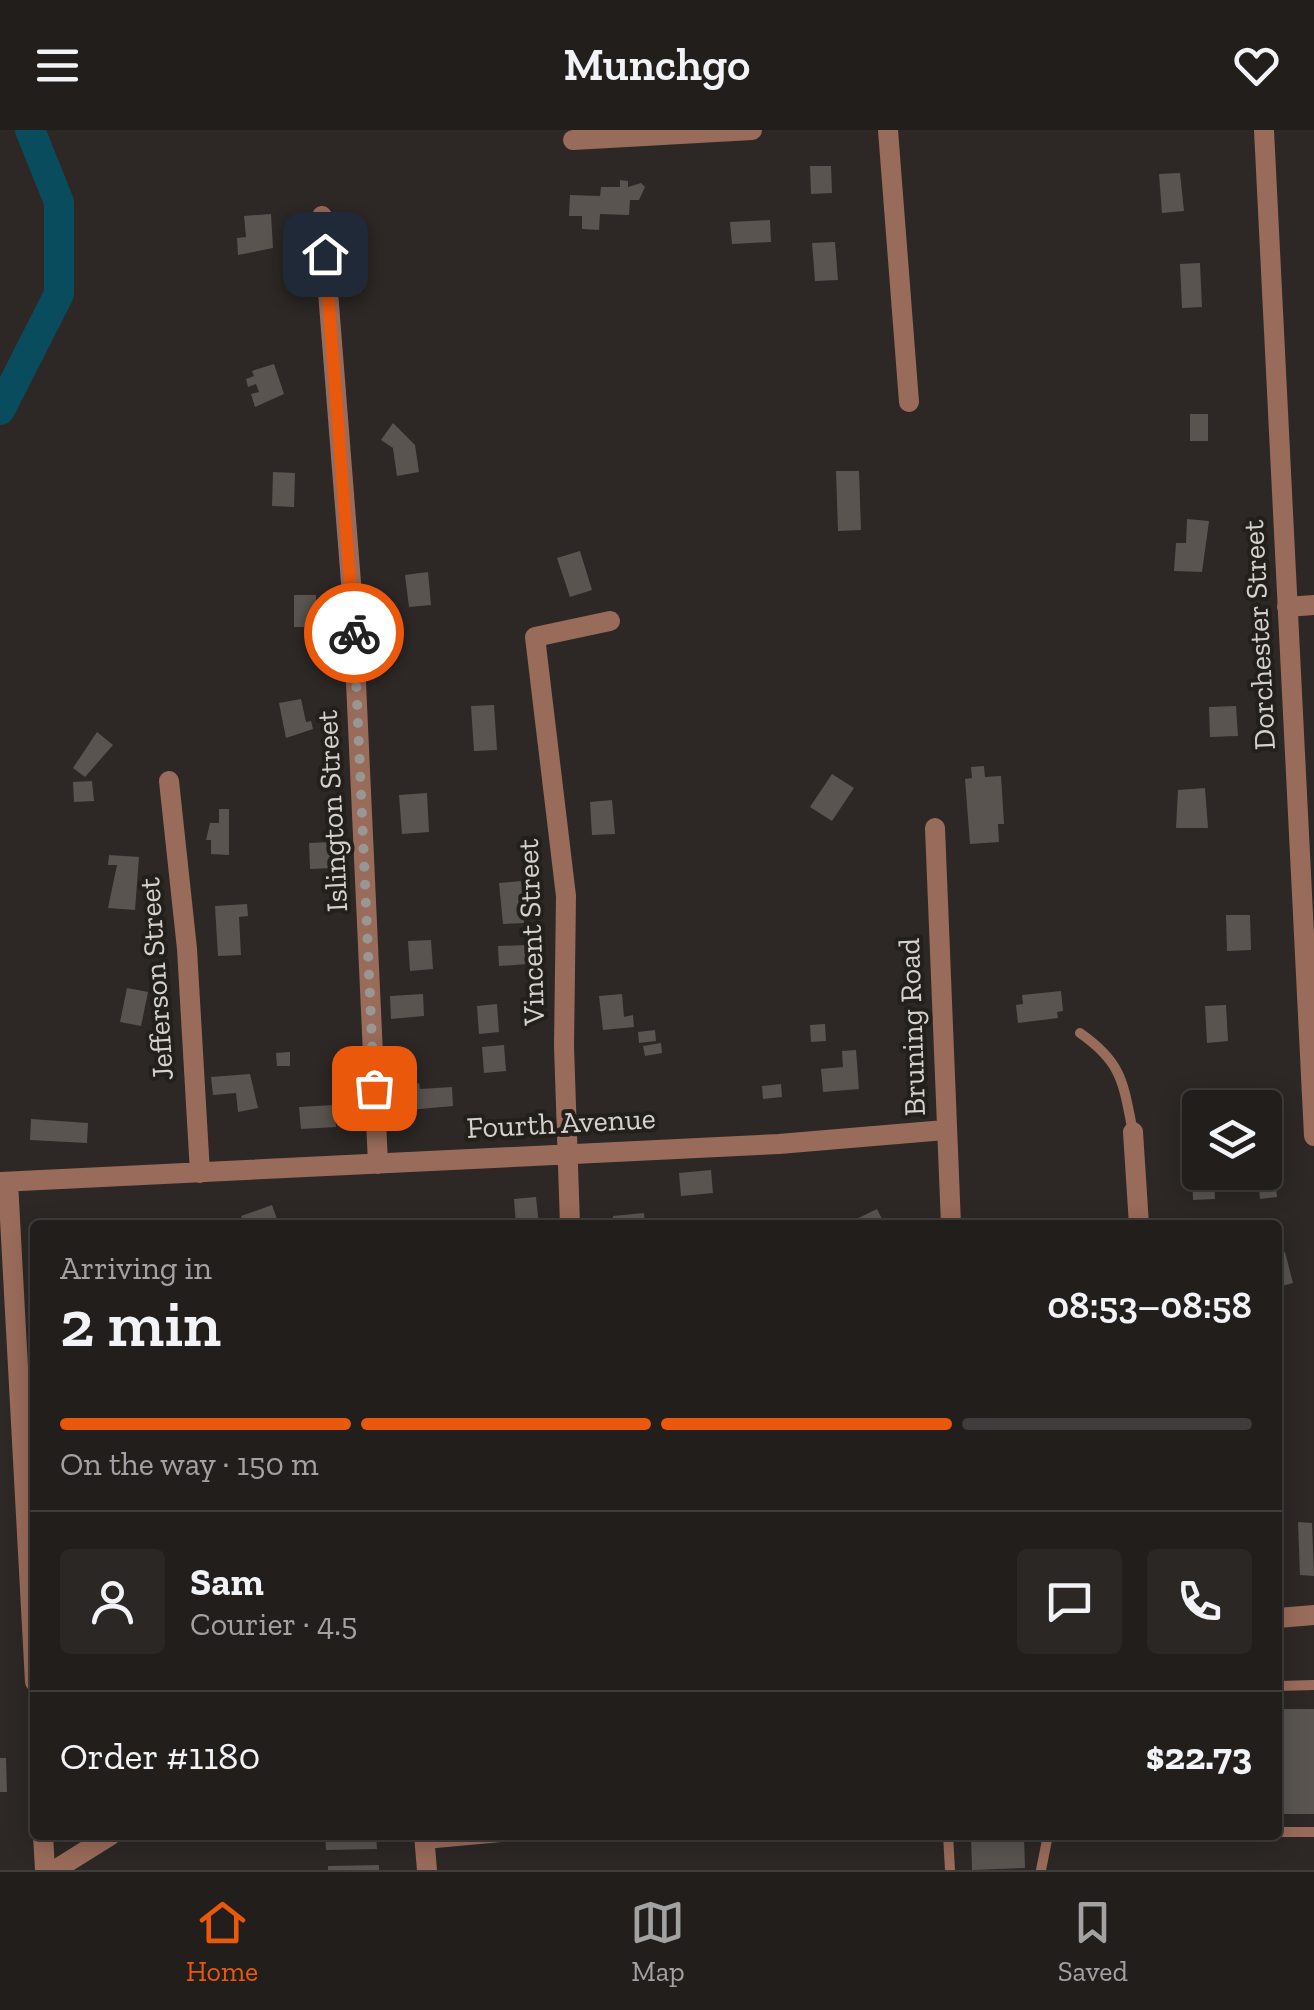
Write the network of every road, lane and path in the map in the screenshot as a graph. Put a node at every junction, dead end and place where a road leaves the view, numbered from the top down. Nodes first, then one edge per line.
1 (752, 130) edge
2 (888, 130) edge
3 (1264, 130) edge
4 (573, 140) dead end
5 (322, 216) dead end
6 (909, 402) dead end
7 (1314, 606) edge
8 (1287, 607) junction
9 (610, 622) dead end
10 (169, 781) dead end
11 (935, 828) dead end
12 (1080, 1033) dead end
13 (1313, 1105) edge
14 (945, 1130) junction
15 (1133, 1132) joint
16 (1314, 1136) edge
17 (565, 1151) junction
18 (378, 1164) junction
19 (200, 1172) junction
20 (4, 1182) edge
21 (570, 1220) edge
22 (951, 1220) edge
23 (1139, 1220) edge
24 (30, 1601) edge
25 (1314, 1616) edge
26 (1282, 1618) edge
27 (1314, 1685) edge
28 (1282, 1686) edge
29 (1282, 1832) edge
30 (1314, 1832) edge
31 (43, 1840) edge
32 (104, 1840) edge
33 (424, 1840) edge
34 (948, 1840) edge
35 (1047, 1840) edge
36 (45, 1870) edge
37 (55, 1870) edge
38 (427, 1870) edge
39 (950, 1870) edge
40 (1040, 1870) edge

1 - 4 street
2 - 6 street
3 - 8 street, Dorchester Street
5 - 18 street, Islington Street
7 - 8 street
8 - 13 street, Dorchester Street
9 - 17 street, Vincent Street
10 - 19 street, Jefferson Street
11 - 14 street, Bruning Road
12 - 15 lane
13 - 16 street, Dorchester Street
14 - 17 street, Fourth Avenue
14 - 22 street, Bruning Road
15 - 23 street
17 - 18 street, Fourth Avenue
17 - 21 street, Vincent Street
18 - 19 street, Fourth Avenue
19 - 20 street, Fourth Avenue
20 - 24 street
25 - 26 street
27 - 28 lane
29 - 30 lane
31 - 36 street
32 - 37 street
33 - 38 street
34 - 39 lane
35 - 40 lane

